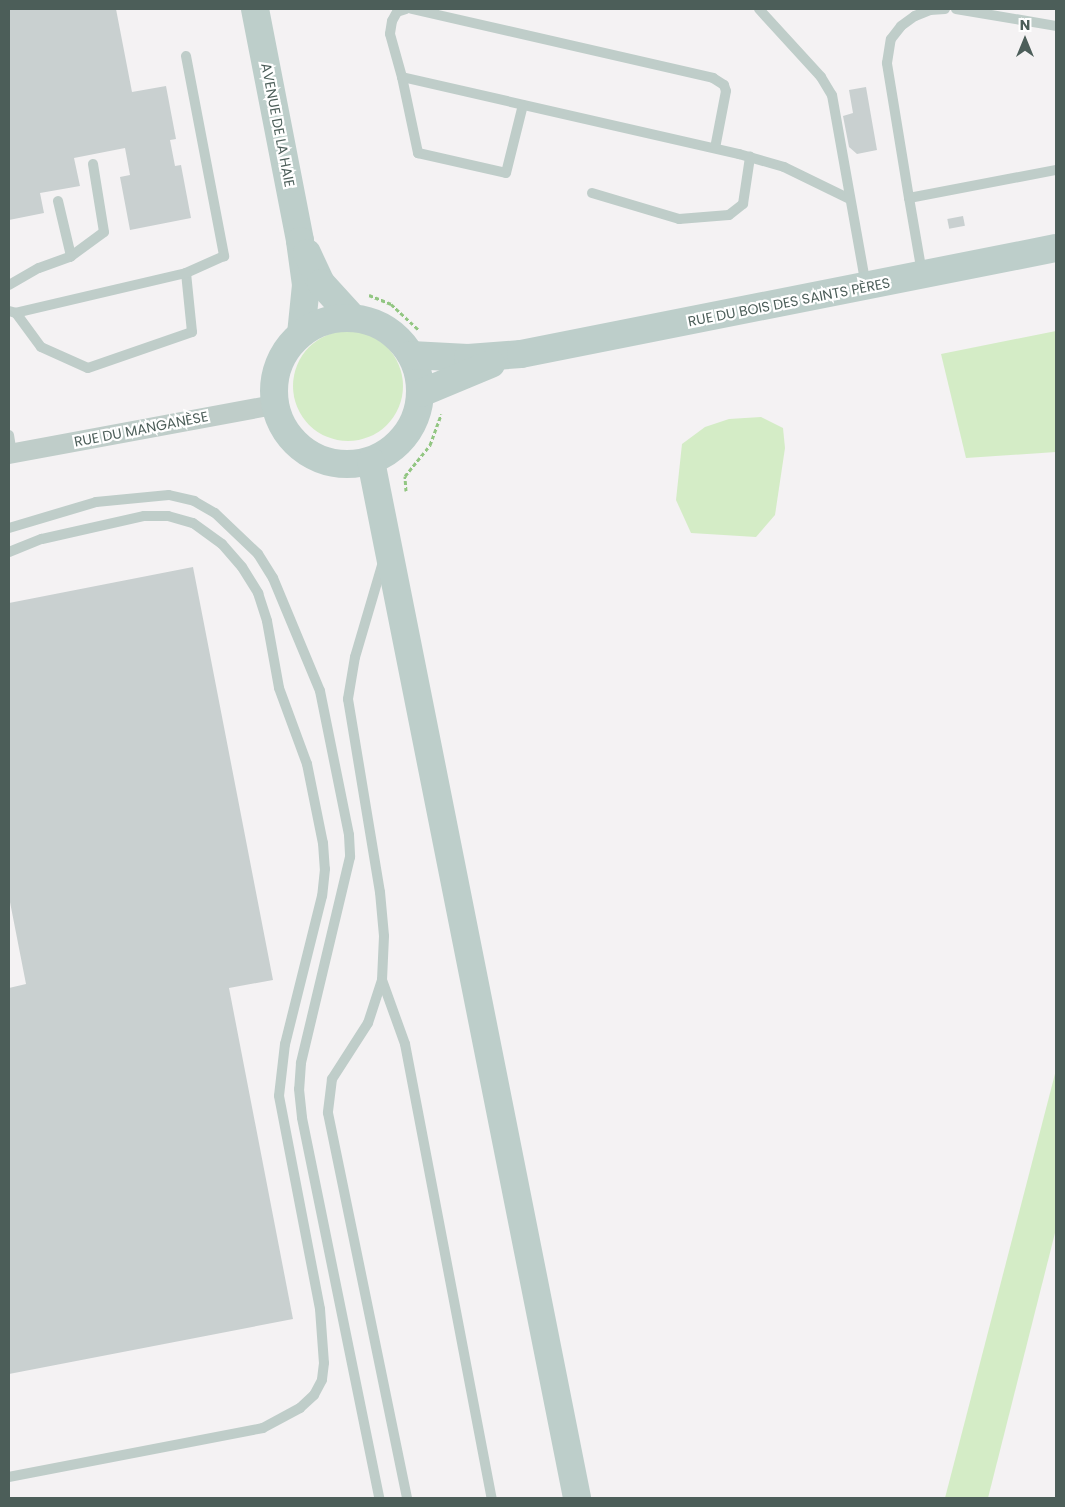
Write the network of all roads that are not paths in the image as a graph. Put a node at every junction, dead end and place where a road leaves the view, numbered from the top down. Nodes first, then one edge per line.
1 (255, 9) edge
2 (406, 9) edge
3 (412, 9) edge
4 (759, 9) edge
5 (945, 9) edge
6 (956, 9) edge
7 (1056, 26) edge
8 (186, 56) dead end
9 (402, 77) junction
10 (523, 105) junction
11 (715, 148) junction
12 (750, 156) junction
13 (93, 164) dead end
14 (1056, 170) edge
15 (592, 193) dead end
16 (909, 198) junction
17 (850, 199) junction
18 (58, 200) dead end
19 (300, 241) junction
20 (1056, 248) edge
21 (71, 256) junction
22 (186, 272) junction
23 (923, 276) junction
24 (9, 285) edge
25 (866, 286) junction
26 (12, 312) edge
27 (353, 318) junction
28 (301, 334) junction
29 (520, 354) junction
30 (411, 355) junction
31 (421, 393) junction
32 (274, 405) junction
33 (10, 448) edge
34 (371, 461) junction
35 (9, 528) edge
36 (386, 531) junction
37 (9, 552) edge
38 (382, 980) junction
39 (9, 1477) edge
40 (379, 1498) edge
41 (407, 1498) edge
42 (492, 1498) edge
43 (576, 1498) edge

1 - 19 street, AVENUE DE LA HAIE
2 - 9 lane
3 - 11 lane
4 - 17 lane
5 - 16 lane
6 - 7 lane
8 - 22 lane
9 - 10 lane
9 - 10 lane
10 - 11 lane
11 - 12 lane
12 - 15 lane
12 - 17 lane
13 - 21 lane
14 - 16 lane
16 - 23 lane
17 - 25 lane
18 - 21 lane
19 - 27 street
19 - 28 street
20 - 23 street, RUE DU BOIS DES SAINTS PÈRES
21 - 24 lane
22 - 26 lane
22 - 26 lane
23 - 25 street, RUE DU BOIS DES SAINTS PÈRES
25 - 29 street, RUE DU BOIS DES SAINTS PÈRES
27 - 28 street
27 - 30 street
28 - 32 street
29 - 30 street, RUE DU BOIS DES SAINTS PÈRES
29 - 31 street, RUE DU BOIS DES SAINTS PÈRES
30 - 31 street
31 - 34 street
32 - 33 street, RUE DU MANGANÈSE
32 - 34 street
34 - 36 street
35 - 40 lane
36 - 38 lane
36 - 43 street
37 - 39 lane
38 - 41 lane
38 - 42 lane

